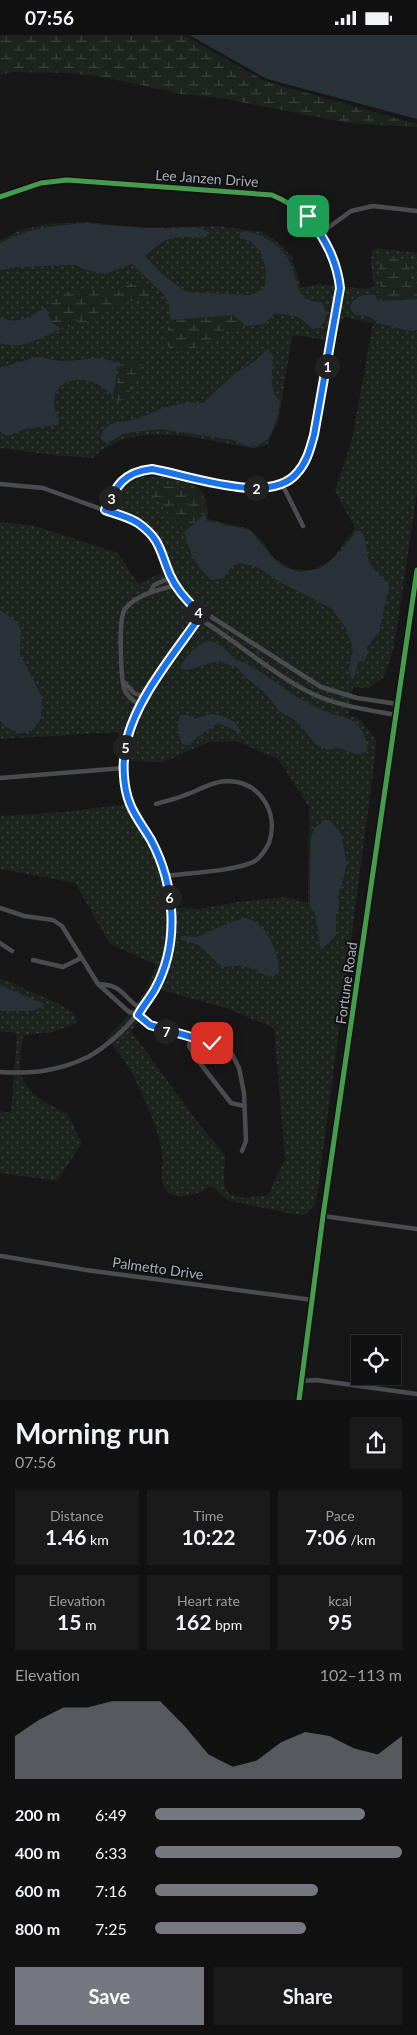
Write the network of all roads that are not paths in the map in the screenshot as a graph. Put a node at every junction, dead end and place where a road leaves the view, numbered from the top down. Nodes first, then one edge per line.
1 (0, 197) edge
2 (417, 211) edge
3 (321, 233) junction
4 (0, 484) edge
5 (282, 485) junction
6 (105, 510) junction
7 (303, 526) dead end
8 (417, 570) edge
9 (172, 577) junction
10 (176, 585) junction
11 (150, 592) junction
12 (203, 616) junction
13 (276, 659) junction
14 (271, 667) junction
15 (124, 681) junction
16 (144, 697) junction
17 (360, 699) junction
18 (398, 704) junction
19 (140, 705) junction
20 (358, 708) junction
21 (396, 715) junction
22 (124, 769) junction
23 (0, 778) edge
24 (156, 804) dead end
25 (166, 876) junction
26 (0, 908) edge
27 (0, 943) edge
28 (12, 951) dead end
29 (81, 958) junction
30 (33, 960) dead end
31 (98, 984) junction
32 (141, 1009) junction
33 (138, 1015) junction
34 (191, 1037) junction
35 (0, 1072) edge
36 (244, 1106) junction
37 (242, 1151) dead end
38 (323, 1216) junction
39 (417, 1229) edge
40 (1, 1256) edge
41 (313, 1300) junction
42 (302, 1381) junction
43 (417, 1394) edge
44 (299, 1400) edge

1 - 3 street, Lee Janzen Drive
2 - 3 street
3 - 5 street, Lee Janzen Drive
4 - 6 street
5 - 6 street
5 - 7 street
6 - 9 street
8 - 18 street, Fortune Road
9 - 10 street
9 - 11 street
10 - 11 street
10 - 12 street
11 - 15 street
12 - 13 street
12 - 14 street
12 - 16 street
13 - 14 street
13 - 17 street
14 - 20 street
15 - 16 street
15 - 19 street
16 - 19 street
17 - 18 street
17 - 20 street
18 - 21 street, Fortune Road
19 - 22 street
20 - 21 street
21 - 38 street, Fortune Road
22 - 23 street
22 - 25 street
24 - 25 street
25 - 32 street
26 - 29 street
27 - 28 street
29 - 30 street
29 - 31 street
31 - 32 street
31 - 33 street
32 - 33 street
33 - 34 street
33 - 35 street
34 - 36 street
34 - 36 street
36 - 37 street
38 - 39 street
38 - 41 street, Fortune Road
40 - 41 street, Palmetto Drive
41 - 42 street, Fortune Road
42 - 43 street
42 - 44 street, Fortune Road

